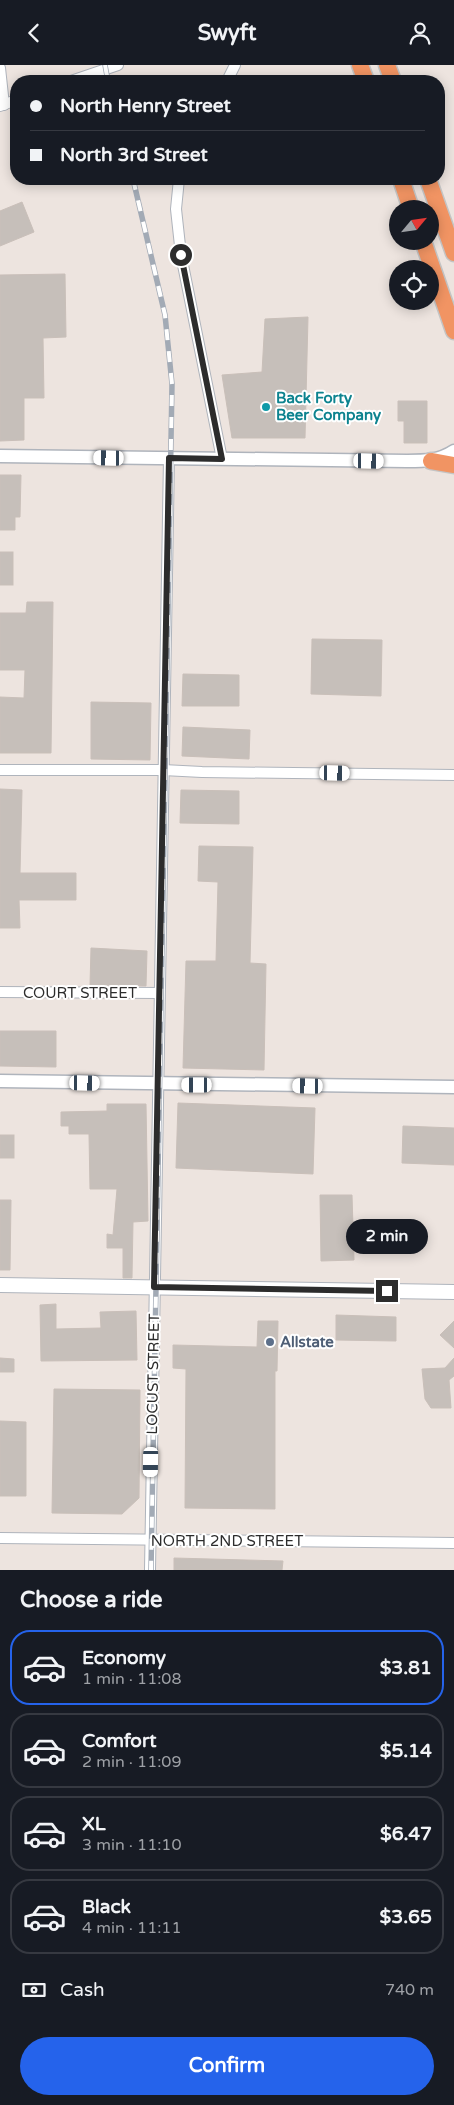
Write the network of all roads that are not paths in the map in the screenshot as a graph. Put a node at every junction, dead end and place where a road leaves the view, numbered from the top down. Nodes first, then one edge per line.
1 (118, 65) edge
2 (0, 68) edge
3 (89, 75) edge
4 (2, 105) edge
5 (178, 185) edge
6 (402, 185) edge
7 (430, 185) edge
8 (408, 200) edge
9 (426, 250) edge
10 (454, 253) edge
11 (454, 331) edge
12 (454, 451) edge
13 (0, 456) edge
14 (169, 458) junction
15 (222, 459) junction
16 (431, 461) junction
17 (454, 465) edge
18 (0, 770) edge
19 (162, 770) junction
20 (454, 775) edge
21 (0, 993) edge
22 (159, 993) junction
23 (0, 1081) edge
24 (158, 1085) junction
25 (454, 1087) edge
26 (0, 1285) edge
27 (154, 1287) junction
28 (454, 1292) edge
29 (0, 1538) edge
30 (150, 1541) junction
31 (454, 1543) edge
32 (150, 1570) edge

1 - 3 street
2 - 4 street
5 - 15 street
6 - 8 highway
7 - 10 highway
9 - 11 highway
12 - 16 street
13 - 14 street
14 - 15 street
14 - 19 street, LOCUST STREET
15 - 16 street
16 - 17 highway
18 - 19 street
19 - 20 street
19 - 22 street, LOCUST STREET
21 - 22 street, COURT STREET
22 - 24 street, LOCUST STREET
23 - 24 street
24 - 25 street
24 - 27 street, LOCUST STREET
26 - 27 main road
27 - 28 main road
27 - 30 street, LOCUST STREET
29 - 30 street, NORTH 2ND STREET
30 - 31 street, NORTH 2ND STREET
30 - 32 street, LOCUST STREET

